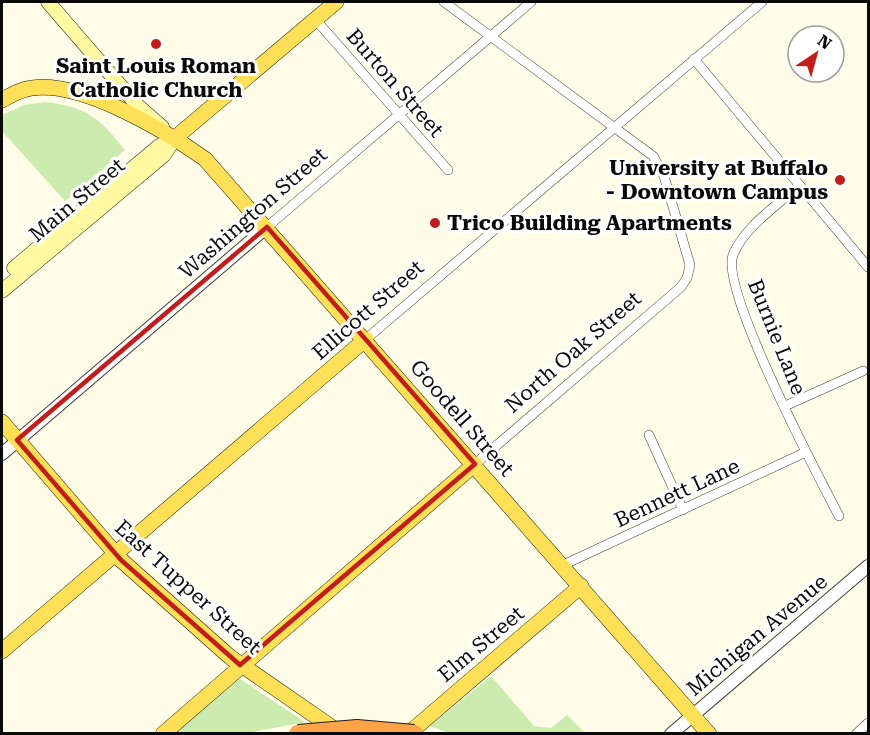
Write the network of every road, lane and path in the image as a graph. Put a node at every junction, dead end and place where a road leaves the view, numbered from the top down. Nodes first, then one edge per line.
1 (48, 2) edge
2 (336, 2) edge
3 (444, 2) edge
4 (531, 2) edge
5 (762, 2) edge
6 (315, 20) junction
7 (491, 36) junction
8 (694, 59) junction
9 (2, 100) edge
10 (398, 114) junction
11 (613, 128) junction
12 (176, 138) junction
13 (448, 170) dead end
14 (798, 186) junction
15 (267, 227) junction
16 (868, 267) edge
17 (2, 279) edge
18 (2, 291) edge
19 (366, 339) junction
20 (863, 372) dead end
21 (784, 406) junction
22 (2, 422) edge
23 (649, 435) dead end
24 (17, 441) junction
25 (806, 452) junction
26 (2, 454) edge
27 (475, 464) junction
28 (683, 510) junction
29 (838, 516) dead end
30 (115, 553) junction
31 (563, 566) junction
32 (868, 566) edge
33 (581, 586) junction
34 (2, 651) edge
35 (240, 665) junction
36 (693, 714) junction
37 (868, 723) edge
38 (163, 734) edge
39 (297, 734) edge
40 (341, 734) edge
41 (408, 734) edge
42 (414, 734) edge
43 (671, 734) edge
44 (709, 734) edge
45 (856, 734) edge

1 - 12 main road
2 - 6 main road
3 - 7 street, North Oak Street
4 - 7 street, Washington Street
5 - 8 street, Ellicott Street
6 - 10 street, Burton Street
6 - 12 main road
7 - 10 street, Washington Street
7 - 11 street, North Oak Street
8 - 11 street, Ellicott Street
8 - 14 street
9 - 12 main road, Goodell Street
10 - 13 street, Burton Street
10 - 15 street, Washington Street
11 - 19 street, Ellicott Street
11 - 27 street, North Oak Street
12 - 15 main road, Goodell Street
12 - 17 main road
12 - 18 main road, Main Street
14 - 16 street
14 - 21 street, Burnie Lane
15 - 19 main road, Goodell Street
15 - 24 street, Washington Street
19 - 27 main road, Goodell Street
19 - 30 main road, Ellicott Street
20 - 21 street
21 - 25 street, Burnie Lane
22 - 24 main road, East Tupper Street
23 - 28 street
24 - 26 street, Washington Street
24 - 30 main road, East Tupper Street
25 - 28 street, Bennett Lane
25 - 29 street, Burnie Lane
27 - 31 main road, Goodell Street
27 - 35 main road, North Oak Street
28 - 31 street, Bennett Lane
30 - 34 main road, Ellicott Street
30 - 35 main road, East Tupper Street
31 - 33 main road, Goodell Street
32 - 36 street, Michigan Avenue
33 - 36 main road, Goodell Street
33 - 41 main road, Elm Street
35 - 38 main road, North Oak Street
35 - 40 main road, East Tupper Street
36 - 43 street, Michigan Avenue
36 - 44 main road, Goodell Street
37 - 45 street
39 - 42 highway, bridge

